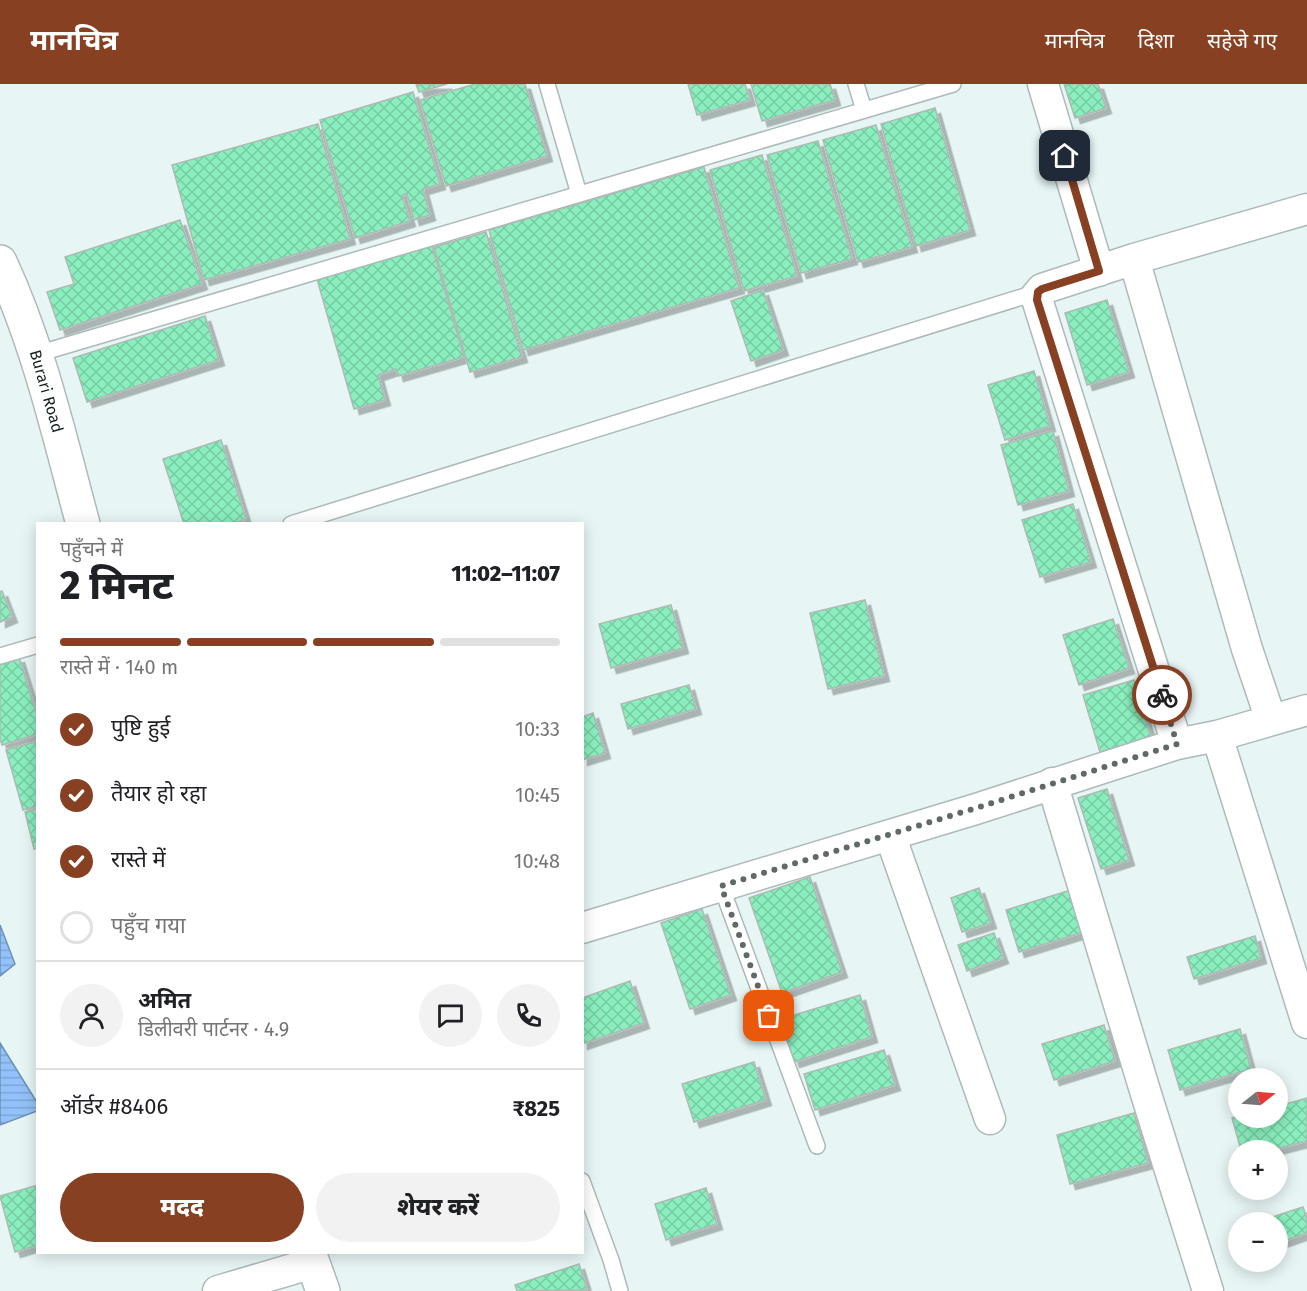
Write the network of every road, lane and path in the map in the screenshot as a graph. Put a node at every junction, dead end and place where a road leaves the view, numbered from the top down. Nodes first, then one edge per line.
1 (547, 84) edge
2 (856, 84) edge
3 (953, 84) edge
4 (1043, 84) edge
5 (864, 110) junction
6 (579, 194) junction
7 (1307, 209) edge
8 (1134, 259) junction
9 (0, 262) edge
10 (1099, 271) junction
11 (1038, 292) junction
12 (37, 354) junction
13 (82, 522) edge
14 (297, 522) edge
15 (36, 646) edge
16 (0, 656) edge
17 (1307, 710) edge
18 (1271, 720) junction
19 (1217, 736) junction
20 (1177, 744) junction
21 (1052, 783) junction
22 (890, 835) junction
23 (721, 886) junction
24 (584, 927) edge
25 (1307, 1023) edge
26 (990, 1119) dead end
27 (817, 1146) dead end
28 (584, 1186) edge
29 (315, 1269) edge
30 (251, 1286) edge
31 (218, 1291) edge
32 (620, 1291) edge
33 (1209, 1291) edge

1 - 6 lane
2 - 5 lane
3 - 5 lane
4 - 10 street
5 - 6 lane
6 - 12 lane
7 - 8 street
8 - 10 street
8 - 18 street
9 - 12 main road, Burari Road
10 - 11 street
11 - 14 lane
11 - 20 street
12 - 13 main road, Burari Road
15 - 16 lane
17 - 18 street
18 - 19 street
19 - 20 street
19 - 25 street
20 - 21 street
21 - 22 street
21 - 33 street
22 - 23 street
22 - 26 street
23 - 24 street
23 - 27 lane
28 - 32 lane
29 - 30 street
30 - 31 street

